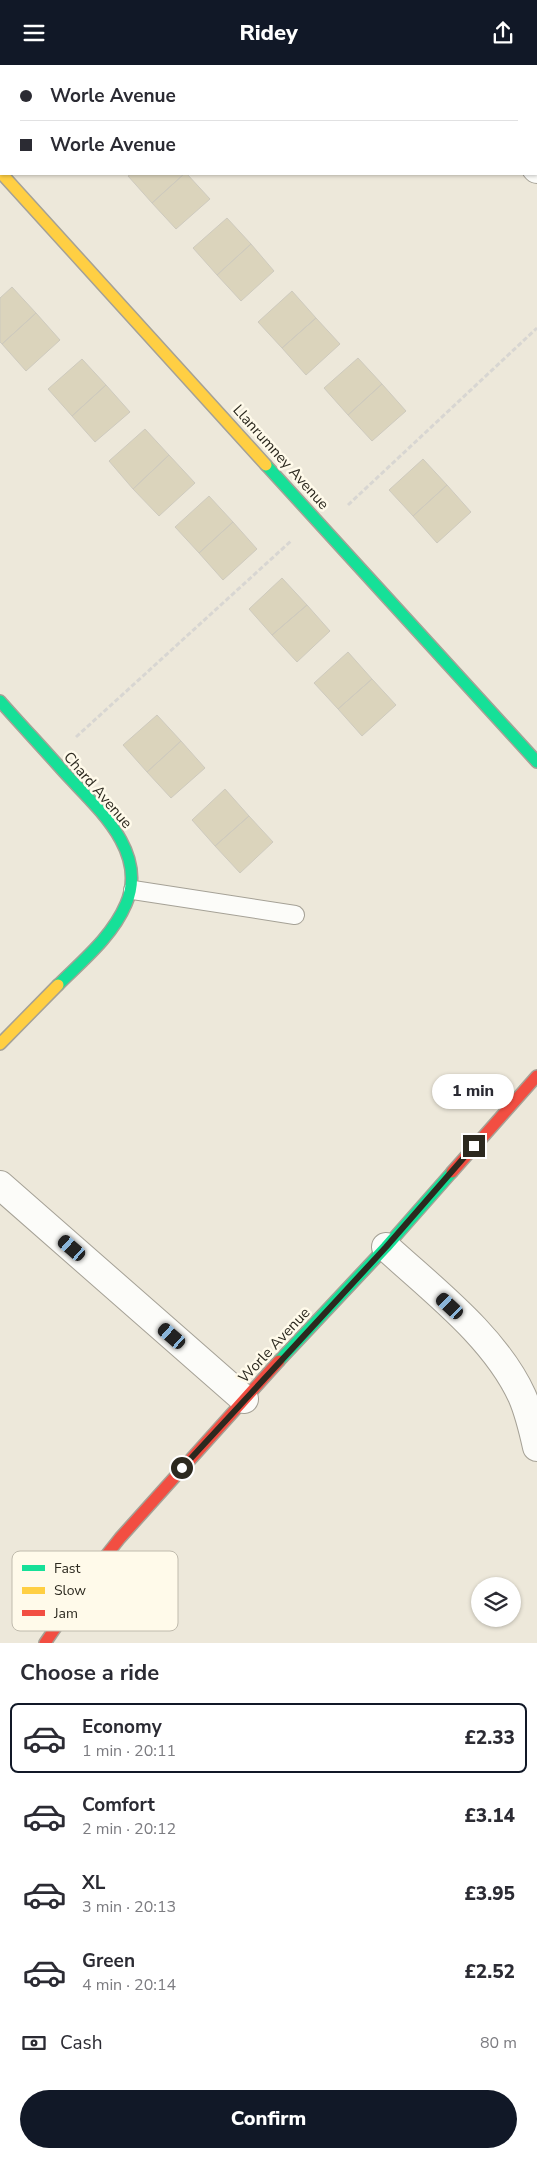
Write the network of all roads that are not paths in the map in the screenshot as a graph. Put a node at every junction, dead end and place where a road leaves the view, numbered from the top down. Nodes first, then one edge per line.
1 (3, 175) edge
2 (0, 701) edge
3 (537, 762) edge
4 (133, 890) junction
5 (295, 915) dead end
6 (0, 1044) edge
7 (537, 1076) edge
8 (0, 1185) edge
9 (386, 1247) junction
10 (244, 1399) junction
11 (537, 1447) edge
12 (110, 1551) edge
13 (53, 1631) edge
14 (45, 1643) edge

1 - 3 street, Llanrumney Avenue
2 - 4 street, Chard Avenue
4 - 5 lane
4 - 6 street, Chard Avenue
7 - 9 street, Worle Avenue
8 - 10 street
9 - 10 street, Worle Avenue
9 - 11 street
10 - 12 street, Worle Avenue
13 - 14 street, Worle Avenue

